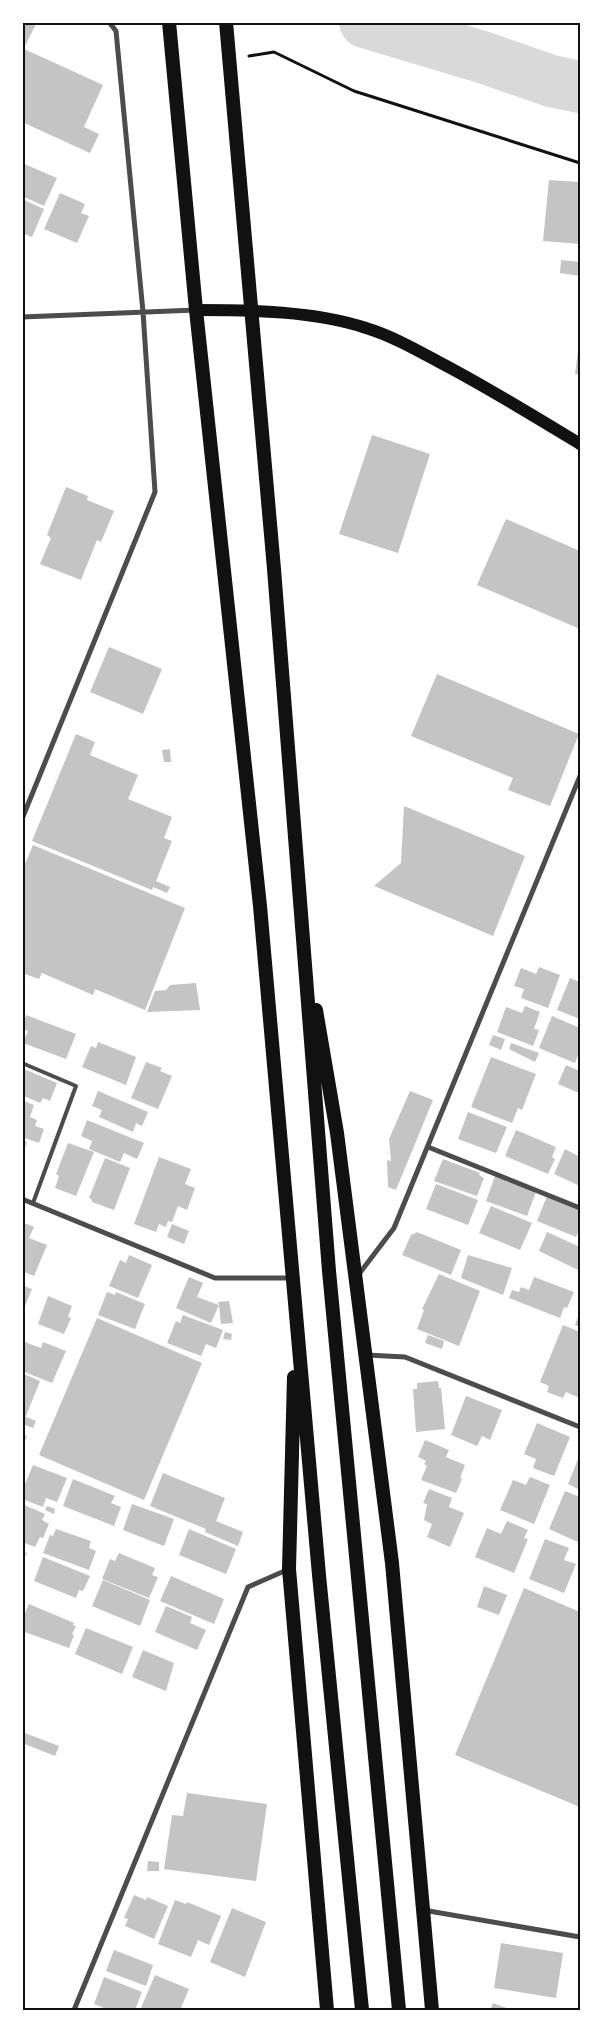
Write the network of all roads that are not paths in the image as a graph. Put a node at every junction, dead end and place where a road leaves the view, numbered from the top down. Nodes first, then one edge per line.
1 (109, 22) edge
2 (169, 22) edge
3 (226, 22) edge
4 (196, 310) junction
5 (250, 310) junction
6 (143, 312) junction
7 (22, 317) edge
8 (580, 444) edge
9 (580, 776) edge
10 (22, 819) edge
11 (300, 918) junction
12 (22, 1063) edge
13 (428, 1147) junction
14 (22, 1199) edge
15 (33, 1204) junction
16 (580, 1208) edge
17 (293, 1278) junction
18 (356, 1278) junction
19 (296, 1311) junction
20 (364, 1355) junction
21 (580, 1428) edge
22 (289, 1569) junction
23 (423, 1910) junction
24 (580, 1937) edge
25 (74, 2010) edge
26 (327, 2010) edge
27 (362, 2010) edge
28 (399, 2010) edge
29 (432, 2010) edge

1 - 6 street
2 - 4 highway
3 - 5 highway
4 - 5 main road
4 - 6 street
4 - 17 highway
5 - 8 main road
5 - 11 highway
6 - 7 street
6 - 10 street
9 - 13 street
11 - 18 highway
11 - 28 highway
12 - 15 lane
13 - 16 street
13 - 18 street
14 - 15 street
15 - 17 street
17 - 19 highway
18 - 20 highway
19 - 22 highway
19 - 27 highway
20 - 21 street
20 - 23 highway
22 - 25 street
22 - 26 highway
23 - 24 street
23 - 29 highway

